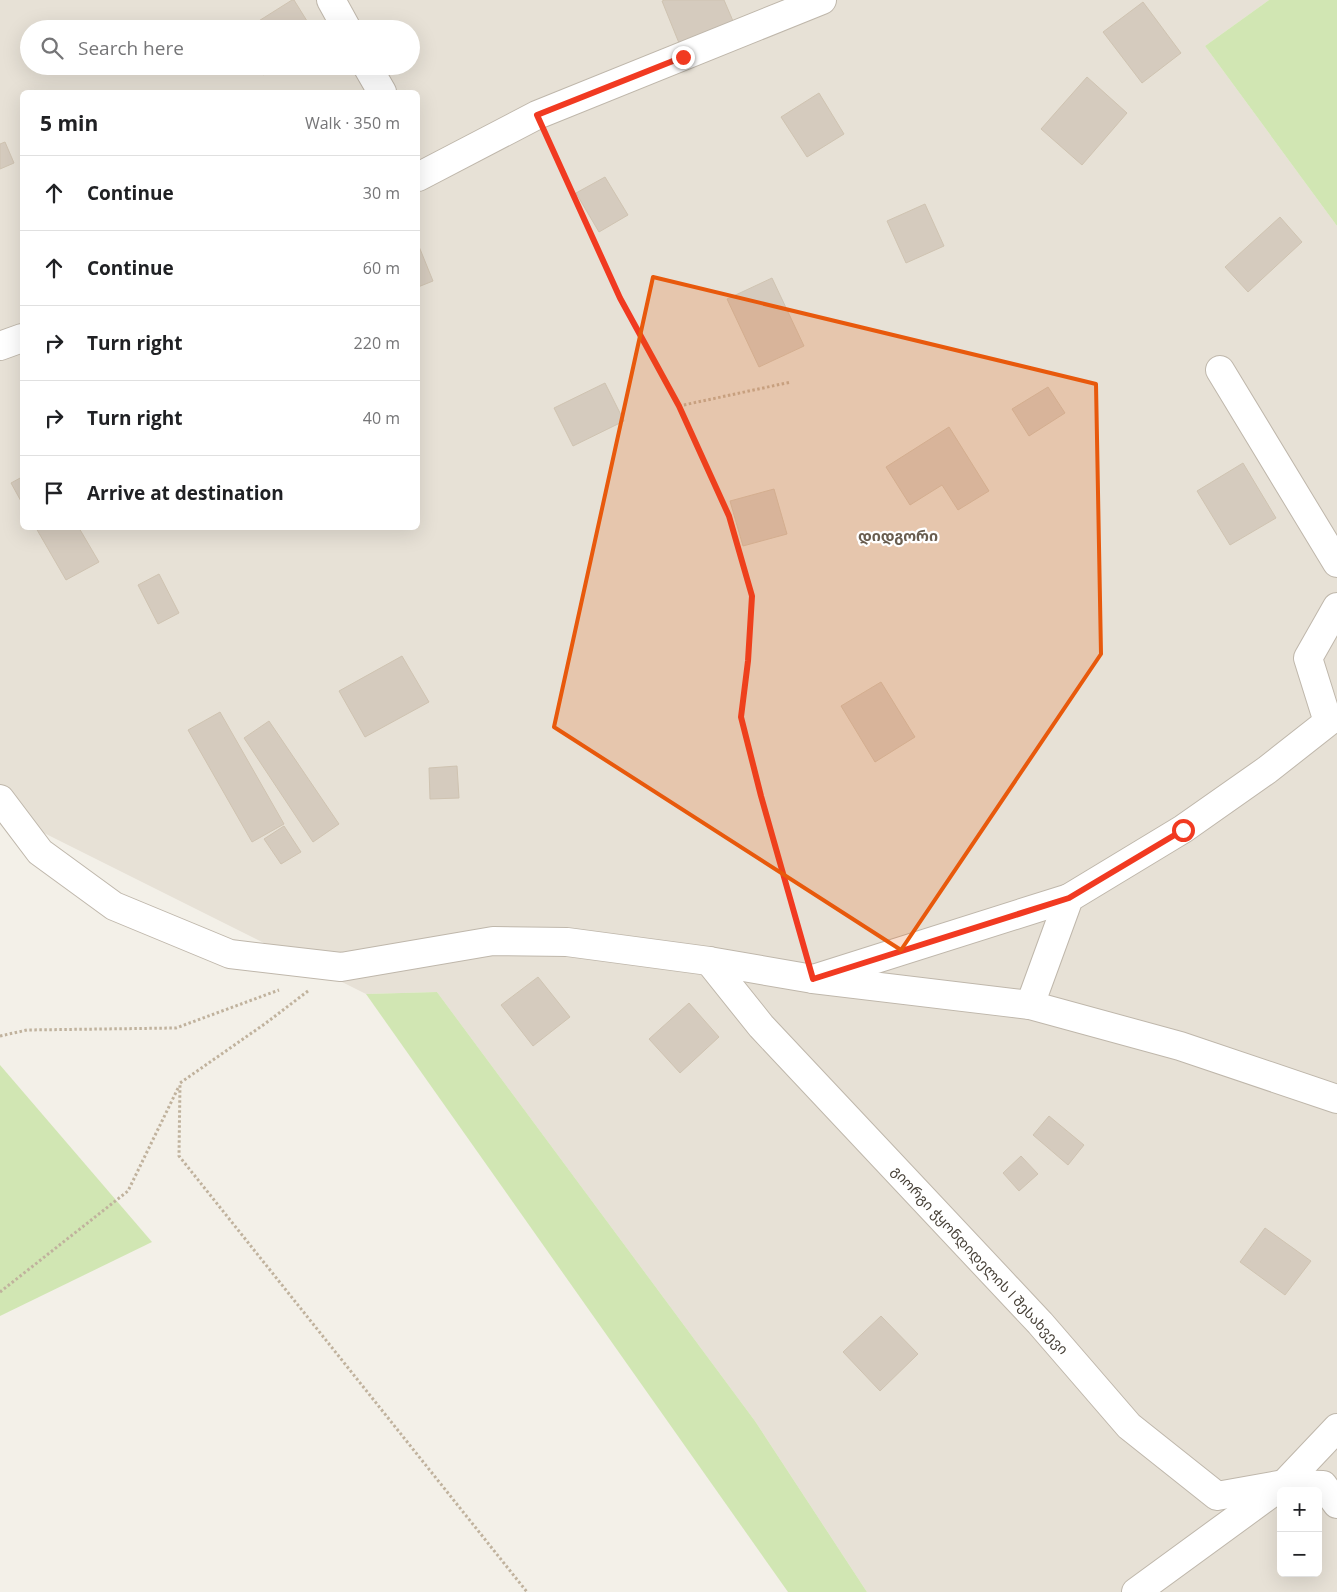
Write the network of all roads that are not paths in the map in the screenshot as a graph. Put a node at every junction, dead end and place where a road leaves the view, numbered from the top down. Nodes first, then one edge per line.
1 (331, 0) edge
2 (822, 0) edge
3 (342, 20) edge
4 (373, 75) edge
5 (381, 90) edge
6 (420, 170) edge
7 (20, 339) edge
8 (0, 346) edge
9 (1220, 370) dead end
10 (1337, 563) edge
11 (1337, 607) edge
12 (0, 799) edge
13 (1069, 898) junction
14 (709, 961) junction
15 (813, 979) junction
16 (1030, 1005) junction
17 (1337, 1099) edge
18 (1337, 1428) edge
19 (1284, 1484) junction
20 (1337, 1504) edge
21 (1136, 1592) edge

1 - 3 street
2 - 6 street
4 - 5 street
7 - 8 street
9 - 10 street
11 - 13 street
12 - 14 street
13 - 15 street
13 - 16 street
14 - 15 street
14 - 19 street, გიორგი ჭყონდიდელის I შესახვევი
15 - 16 street
16 - 17 street
18 - 19 street
19 - 20 street, გიორგი ჭყონდიდელის I შესახვევი
19 - 21 street

